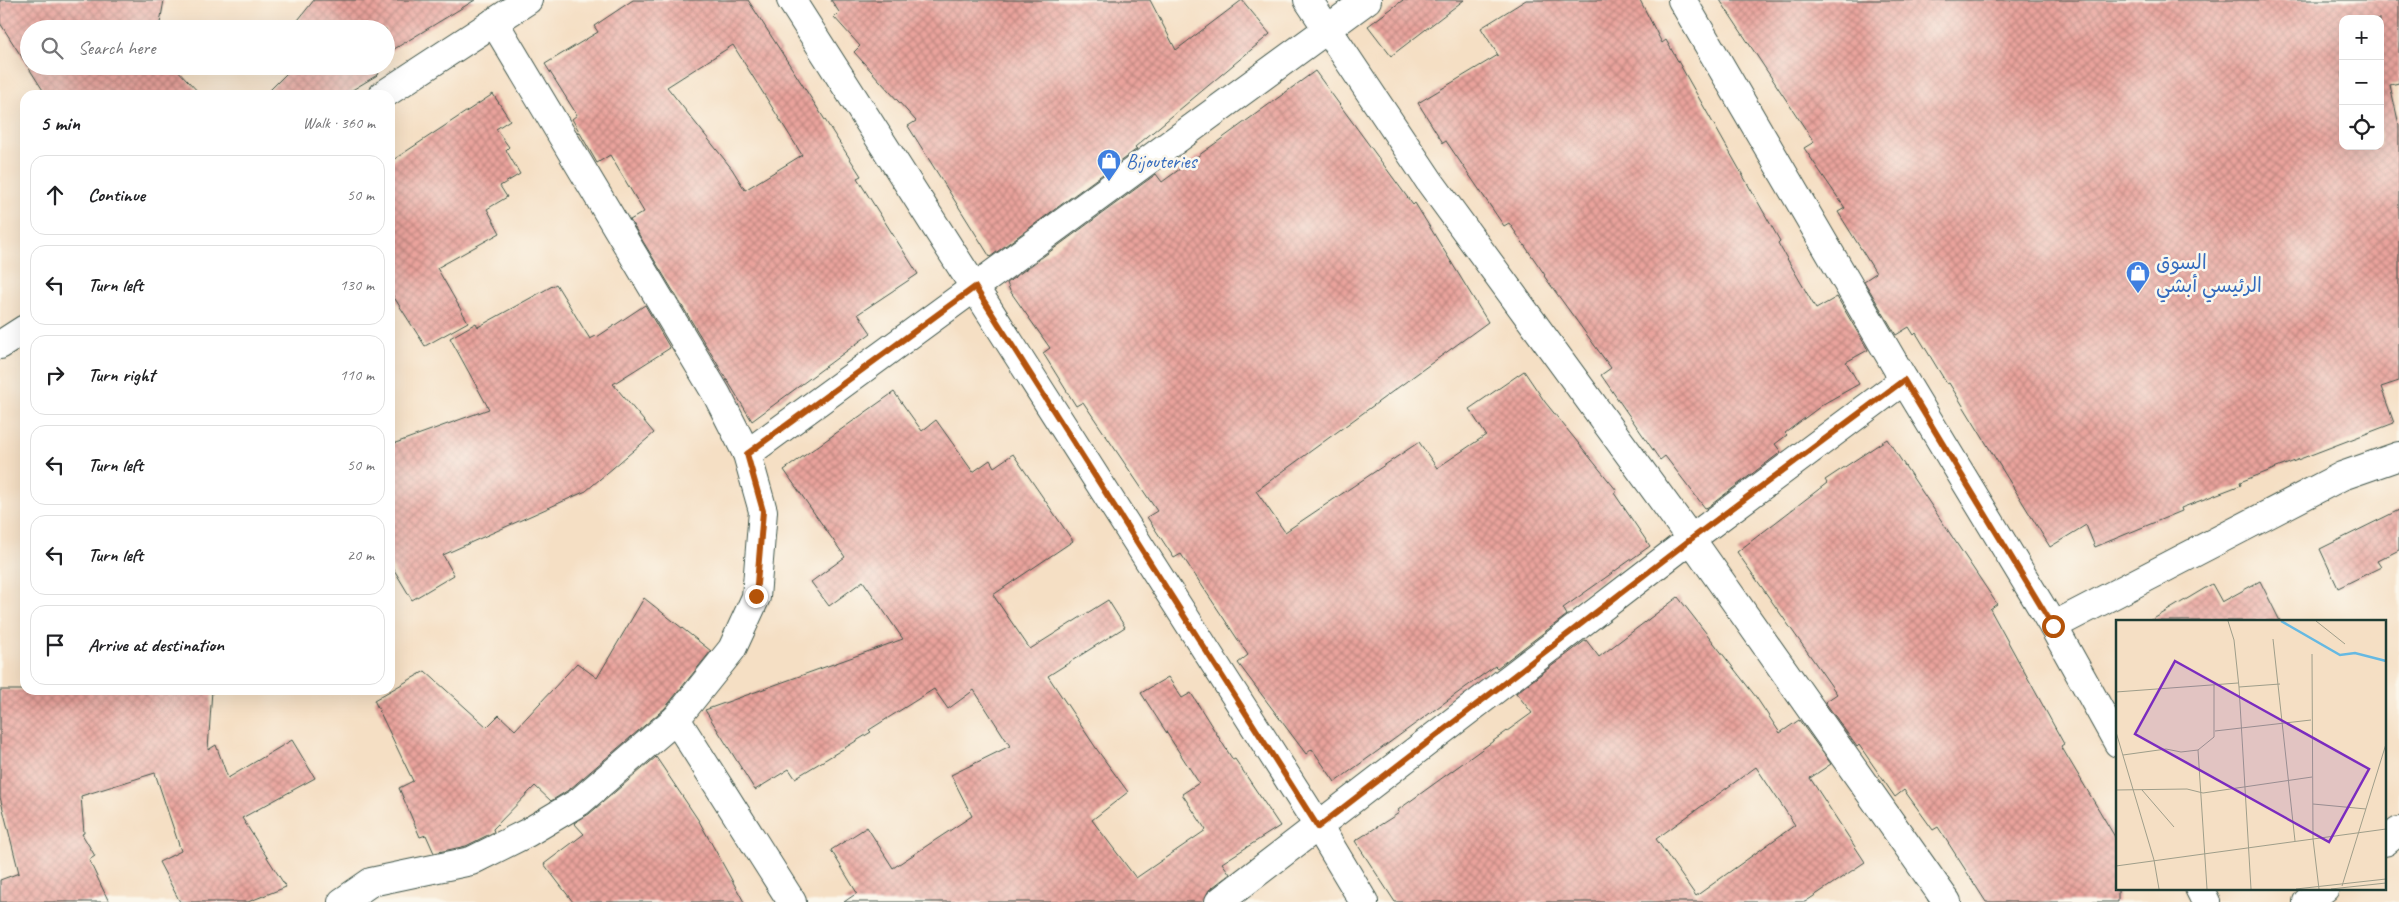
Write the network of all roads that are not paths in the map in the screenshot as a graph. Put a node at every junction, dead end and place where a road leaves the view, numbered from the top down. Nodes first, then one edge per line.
1 (528, 0) edge
2 (792, 0) edge
3 (1308, 0) edge
4 (1367, 0) edge
5 (1682, 0) edge
6 (494, 22) junction
7 (1326, 30) junction
8 (391, 90) edge
9 (975, 287) junction
10 (20, 332) edge
11 (0, 345) edge
12 (1904, 380) junction
13 (747, 454) junction
14 (2399, 456) edge
15 (1691, 539) junction
16 (2053, 626) junction
17 (676, 719) junction
18 (2116, 739) edge
19 (1318, 827) junction
20 (2399, 832) edge
21 (2386, 841) edge
22 (2200, 890) edge
23 (2322, 890) edge
24 (342, 902) edge
25 (792, 902) edge
26 (1219, 902) edge
27 (1364, 902) edge
28 (1947, 902) edge
29 (2206, 902) edge
30 (2307, 902) edge

1 - 6 street
2 - 9 street
3 - 7 street
4 - 7 street
5 - 12 street
6 - 8 street
6 - 13 street
7 - 9 street
7 - 15 street
9 - 13 street
9 - 19 street
10 - 11 street
12 - 15 street
12 - 16 street
13 - 17 street
14 - 16 street
15 - 19 street
15 - 28 street
16 - 18 street
17 - 24 street
17 - 25 street
19 - 26 street
19 - 27 street
20 - 21 street
22 - 29 street
23 - 30 street

